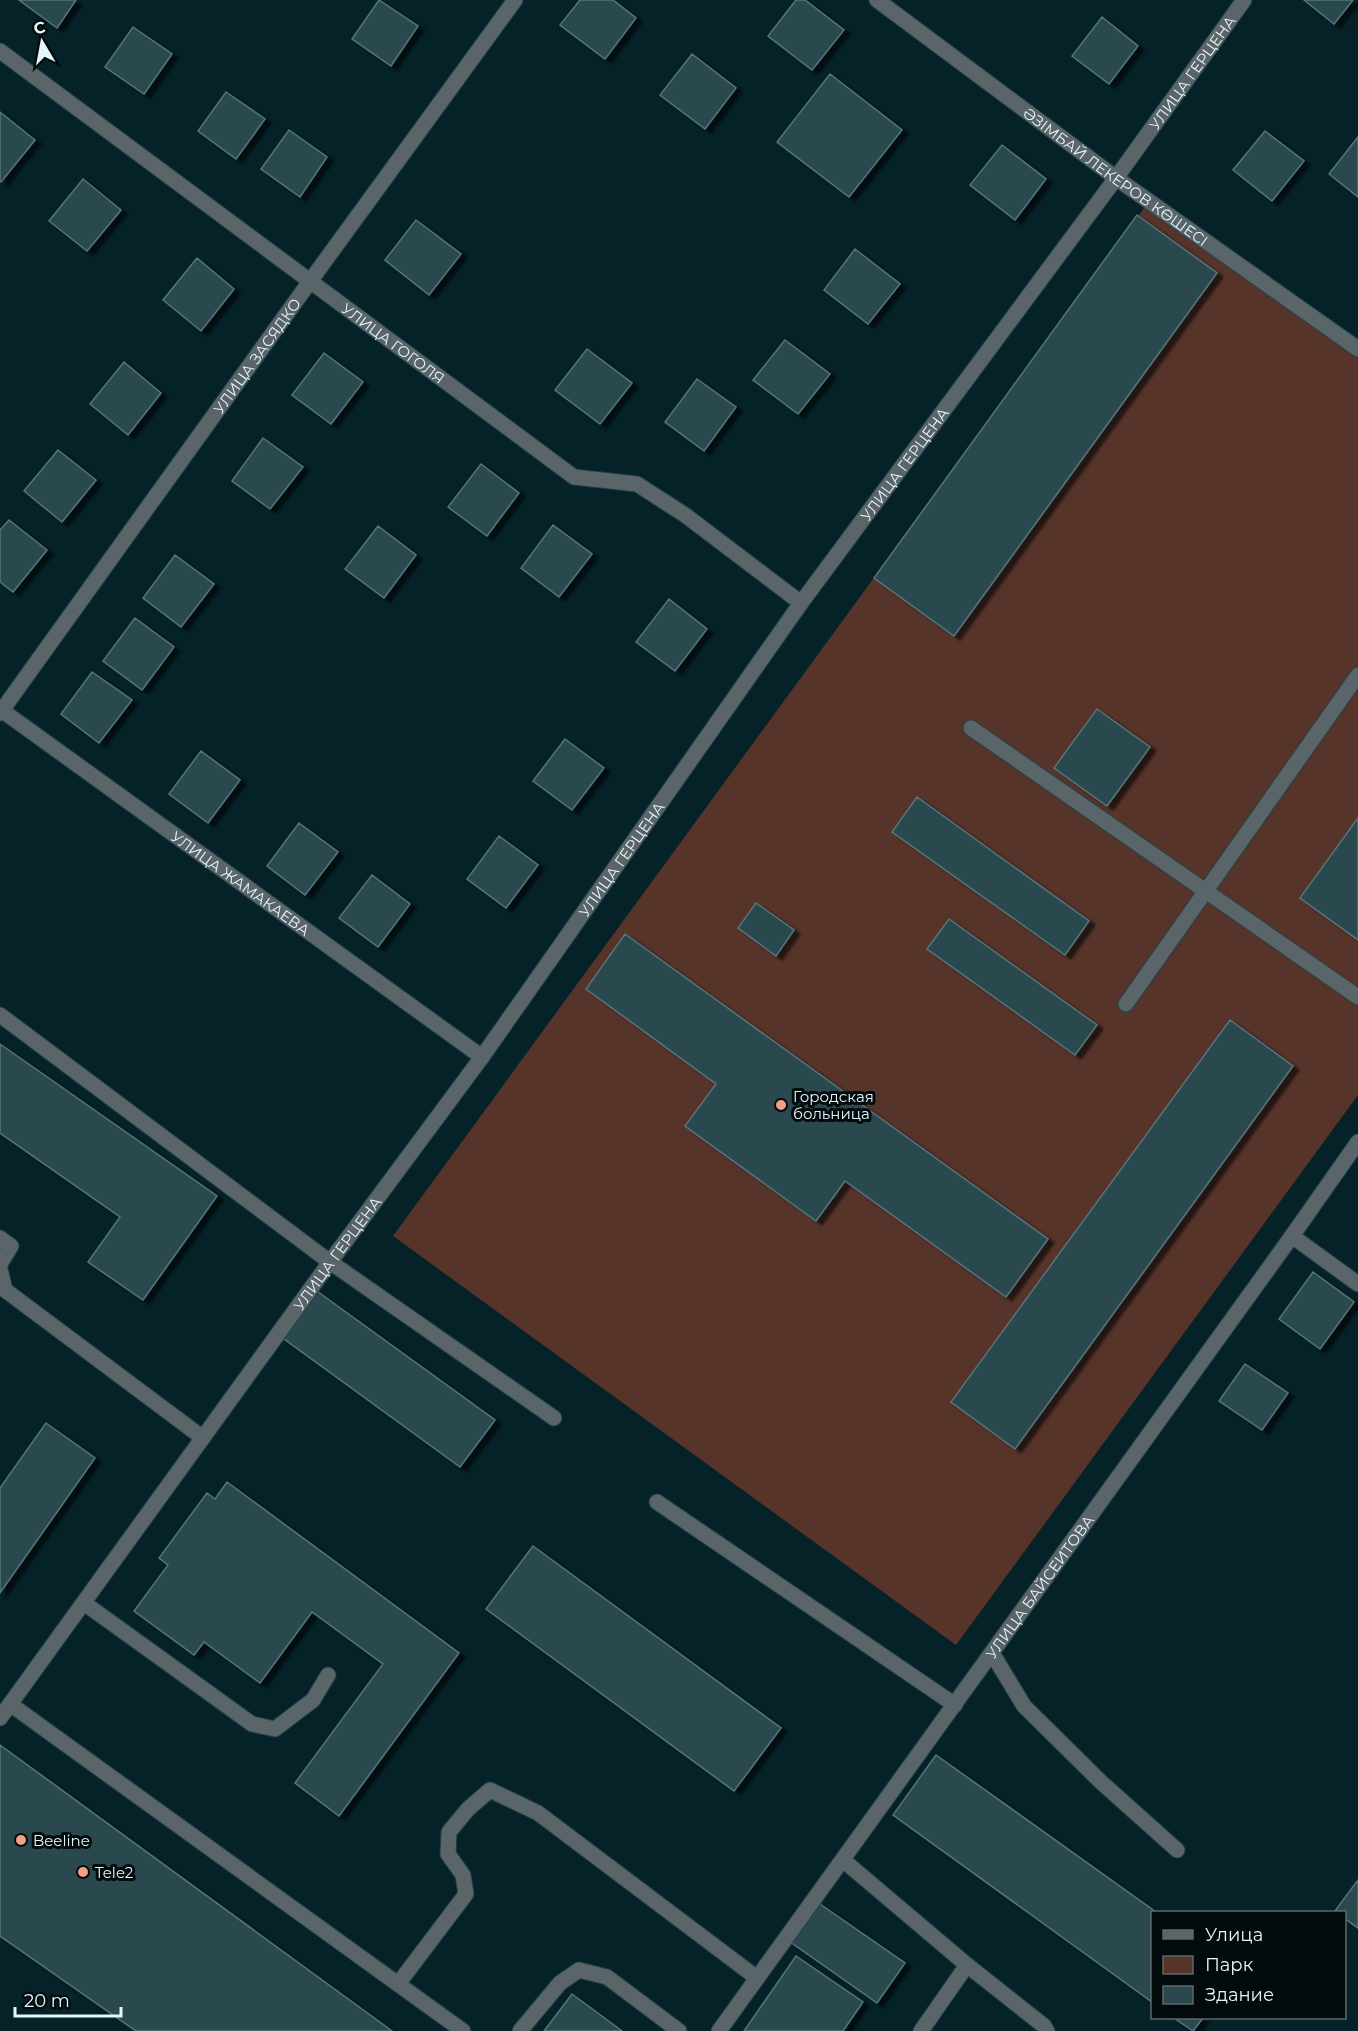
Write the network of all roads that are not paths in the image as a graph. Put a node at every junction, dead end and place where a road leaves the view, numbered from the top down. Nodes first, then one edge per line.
1 (515, 0) edge
2 (877, 0) edge
3 (1244, 0) edge
4 (0, 51) edge
5 (1116, 178) junction
6 (311, 280) junction
7 (1358, 349) edge
8 (801, 603) junction
9 (1358, 675) edge
10 (1, 711) edge
11 (971, 728) dead end
12 (1206, 891) junction
13 (1358, 997) edge
14 (1126, 1004) dead end
15 (0, 1015) edge
16 (482, 1057) junction
17 (1358, 1142) edge
18 (1292, 1236) junction
19 (0, 1238) edge
20 (330, 1262) junction
21 (0, 1264) edge
22 (0, 1269) edge
23 (1358, 1284) edge
24 (554, 1418) dead end
25 (203, 1438) junction
26 (657, 1502) dead end
27 (84, 1603) junction
28 (992, 1653) junction
29 (328, 1675) dead end
30 (10, 1704) junction
31 (955, 1705) junction
32 (0, 1718) edge
33 (1178, 1850) dead end
34 (843, 1860) junction
35 (967, 1965) junction
36 (757, 1978) junction
37 (398, 1984) junction
38 (463, 2031) edge
39 (520, 2031) edge
40 (679, 2031) edge
41 (719, 2031) edge
42 (921, 2031) edge
43 (1047, 2031) edge

1 - 6 street, УЛИЦА ЗАСЯДКО
2 - 5 street, ӘЗІМБАЙ ЛЕКЕРОВ КӨШЕСІ
3 - 5 street, УЛИЦА ГЕРЦЕНА
4 - 6 street, УЛИЦА ГОГОЛЯ
5 - 7 street, ӘЗІМБАЙ ЛЕКЕРОВ КӨШЕСІ
5 - 8 street, УЛИЦА ГЕРЦЕНА
6 - 8 street, УЛИЦА ГОГОЛЯ
6 - 10 street, УЛИЦА ЗАСЯДКО
8 - 16 street, УЛИЦА ГЕРЦЕНА
9 - 12 street
10 - 16 street, УЛИЦА ЖАМАКАЕВА
11 - 12 street
12 - 13 street
12 - 14 street
15 - 20 street
16 - 20 street, УЛИЦА ГЕРЦЕНА
17 - 18 street, УЛИЦА БАЙСЕИТОВА
18 - 23 street
18 - 28 street, УЛИЦА БАЙСЕИТОВА
19 - 21 street
20 - 24 street
20 - 25 street, УЛИЦА ГЕРЦЕНА
22 - 25 street
25 - 27 street, УЛИЦА ГЕРЦЕНА
26 - 31 street
27 - 29 street
27 - 30 street, УЛИЦА ГЕРЦЕНА
28 - 31 street, УЛИЦА БАЙСЕИТОВА
28 - 33 street
30 - 32 street, УЛИЦА ГЕРЦЕНА
30 - 37 street
31 - 34 street, УЛИЦА БАЙСЕИТОВА
34 - 35 street
34 - 36 street, УЛИЦА БАЙСЕИТОВА
35 - 42 street
35 - 43 street
36 - 37 street
36 - 41 street, УЛИЦА БАЙСЕИТОВА
37 - 38 street
39 - 40 street

